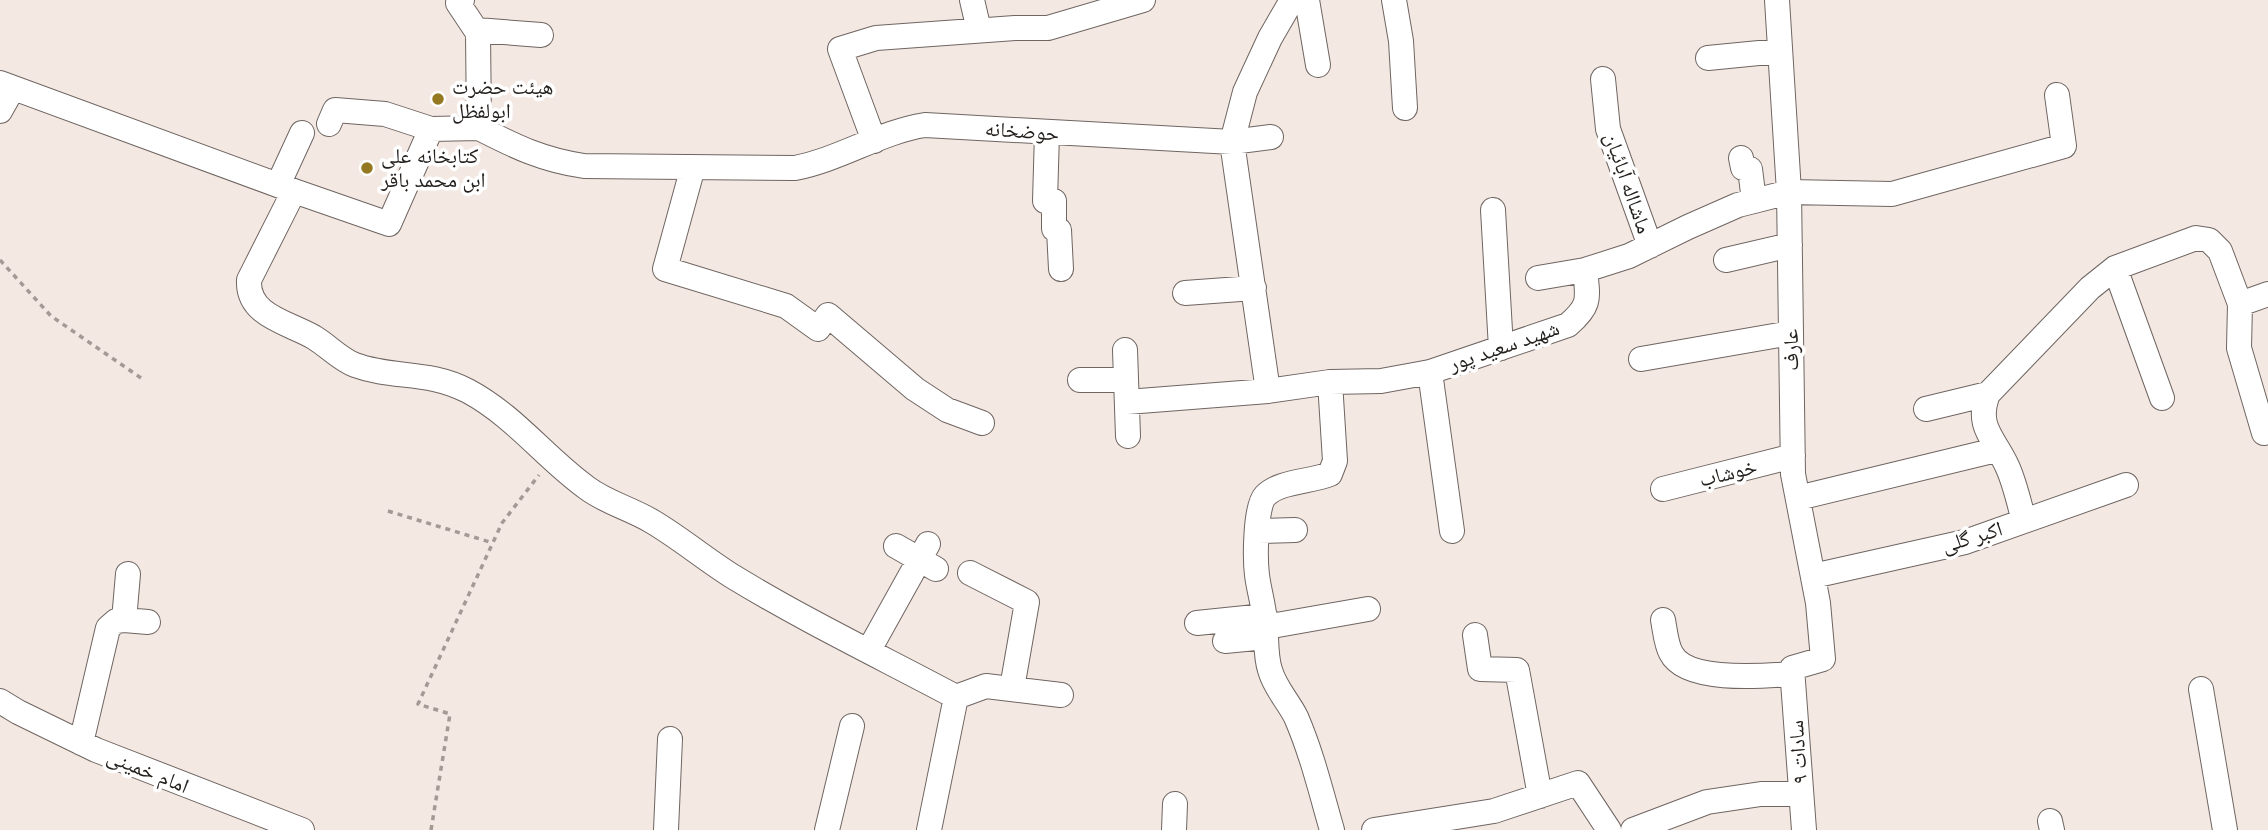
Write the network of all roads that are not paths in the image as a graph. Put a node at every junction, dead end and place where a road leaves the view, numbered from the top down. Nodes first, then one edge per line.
1 (972, 0) edge
2 (1143, 0) edge
3 (1292, 0) edge
4 (1307, 0) edge
5 (1394, 0) edge
6 (1777, 0) edge
7 (458, 1) edge
8 (477, 30) junction
9 (979, 30) junction
10 (541, 35) dead end
11 (1780, 51) junction
12 (1708, 58) dead end
13 (1318, 65) dead end
14 (1603, 79) dead end
15 (7, 85) edge
16 (2057, 95) dead end
17 (1405, 108) dead end
18 (0, 111) edge
19 (329, 124) dead end
20 (479, 128) junction
21 (431, 129) junction
22 (302, 133) dead end
23 (1047, 133) junction
24 (1271, 137) dead end
25 (874, 141) junction
26 (1232, 142) junction
27 (1741, 158) dead end
28 (693, 167) junction
29 (286, 188) junction
30 (1789, 192) junction
31 (1754, 201) junction
32 (1493, 210) dead end
33 (1650, 246) junction
34 (1790, 246) junction
35 (1726, 260) dead end
36 (2115, 268) junction
37 (1061, 269) dead end
38 (1585, 270) junction
39 (1538, 278) dead end
40 (1254, 288) junction
41 (1185, 293) dead end
42 (2268, 294) edge
43 (2240, 304) junction
44 (1791, 333) junction
45 (1501, 348) junction
46 (1125, 350) dead end
47 (1642, 359) dead end
48 (1430, 372) junction
49 (1080, 380) dead end
50 (1329, 382) junction
51 (1127, 391) junction
52 (1268, 391) junction
53 (1987, 394) junction
54 (2162, 398) dead end
55 (1926, 409) dead end
56 (982, 423) dead end
57 (2264, 433) dead end
58 (1128, 436) dead end
59 (1996, 450) junction
60 (1793, 456) junction
61 (2126, 485) dead end
62 (1663, 489) dead end
63 (1798, 498) junction
64 (2024, 521) junction
65 (1258, 530) junction
66 (1295, 530) dead end
67 (1452, 531) dead end
68 (896, 546) dead end
69 (970, 573) dead end
70 (128, 574) dead end
71 (1813, 576) junction
72 (1368, 608) dead end
73 (1663, 620) dead end
74 (1197, 623) dead end
75 (1266, 627) junction
76 (1475, 635) dead end
77 (1225, 641) dead end
78 (869, 650) junction
79 (1792, 674) junction
80 (1012, 688) junction
81 (2201, 689) dead end
82 (1061, 695) dead end
83 (956, 697) junction
84 (0, 701) edge
85 (852, 726) dead end
86 (670, 739) dead end
87 (81, 743) junction
88 (1801, 794) junction
89 (1540, 796) junction
90 (1175, 804) dead end
91 (1445, 825) edge
92 (302, 830) edge
93 (666, 830) edge
94 (827, 830) edge
95 (929, 830) edge
96 (1174, 830) edge
97 (1332, 830) edge
98 (1374, 830) edge
99 (1609, 830) edge
100 (1633, 830) edge
101 (1804, 830) edge
102 (2225, 830) edge

1 - 9 street
2 - 9 street
3 - 26 street
4 - 13 street
5 - 17 street
6 - 11 street, عارف
7 - 8 street
8 - 10 street
8 - 20 street
9 - 25 street
11 - 12 street
11 - 30 street, عارف
14 - 33 street, ماشااله آبائیان
15 - 18 street
15 - 29 street
16 - 30 street
19 - 21 street
20 - 21 street
20 - 28 street, حوضخانه
21 - 29 street
22 - 29 street
23 - 25 street, حوضخانه
23 - 26 street, حوضخانه
23 - 37 street
24 - 26 street, حوضخانه
25 - 28 street, حوضخانه
26 - 40 street
27 - 31 street
28 - 56 street
29 - 78 street
30 - 31 street
30 - 34 street, عارف
31 - 33 street
32 - 45 street
33 - 38 street
34 - 35 street
34 - 44 street, عارف
36 - 43 street
36 - 53 street
36 - 54 street
38 - 39 street
38 - 45 street, شهید سعید پور
40 - 41 street
40 - 52 street
42 - 43 street
43 - 57 street
44 - 47 street
44 - 60 street, عارف
45 - 48 street, شهید سعید پور
46 - 51 street
48 - 50 street, شهید سعید پور
48 - 67 street
49 - 51 street, شهید سعید پور
50 - 52 street, شهید سعید پور
50 - 65 street
51 - 52 street, شهید سعید پور
51 - 58 street
53 - 55 street
53 - 59 street
59 - 63 street
59 - 64 street
60 - 62 street, خوشاب
60 - 63 street, عارف
61 - 64 street, اکبر گلی
63 - 71 street, عارف
64 - 71 street, اکبر گلی
65 - 66 street
65 - 75 street
68 - 78 street
69 - 80 street
70 - 87 street
71 - 79 street, عارف
72 - 75 street
73 - 79 street
74 - 75 street
75 - 77 street
75 - 97 street
76 - 89 street
78 - 83 street
79 - 88 street, سادات ۹
80 - 82 street
80 - 83 street
81 - 102 street
83 - 95 street
84 - 87 street, امام خمینی
85 - 94 street
86 - 93 street
87 - 92 street, امام خمینی
88 - 100 street
88 - 101 street, سادات ۹
89 - 91 street
89 - 99 street
90 - 96 street
91 - 98 street

